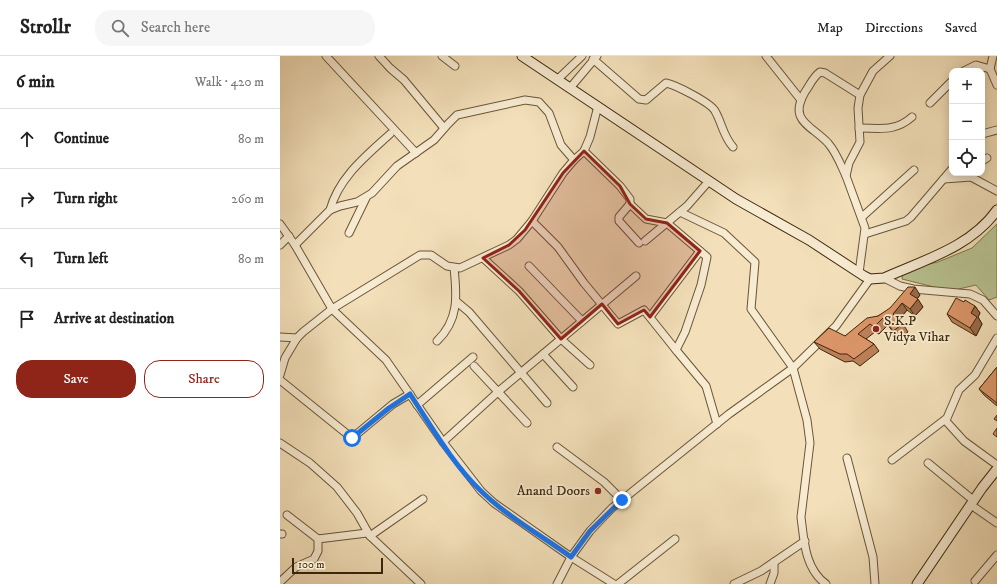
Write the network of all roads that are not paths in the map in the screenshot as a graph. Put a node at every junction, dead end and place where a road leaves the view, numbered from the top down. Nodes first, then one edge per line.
1 (326, 56) edge
2 (442, 56) edge
3 (522, 56) edge
4 (582, 56) edge
5 (766, 56) edge
6 (890, 56) edge
7 (993, 56) edge
8 (382, 57) edge
9 (595, 58) edge
10 (455, 66) dead end
11 (970, 68) edge
12 (990, 69) junction
13 (558, 79) junction
14 (949, 84) edge
15 (997, 86) edge
16 (570, 88) junction
17 (860, 95) junction
18 (801, 100) junction
19 (930, 103) dead end
20 (598, 106) junction
21 (912, 117) dead end
22 (444, 128) junction
23 (859, 128) junction
24 (997, 130) edge
25 (985, 133) edge
26 (390, 134) dead end
27 (733, 147) dead end
28 (584, 151) junction
29 (416, 153) junction
30 (574, 160) junction
31 (914, 170) dead end
32 (949, 173) edge
33 (846, 176) junction
34 (950, 176) edge
35 (944, 179) junction
36 (708, 181) junction
37 (997, 191) edge
38 (366, 198) junction
39 (630, 204) junction
40 (330, 210) junction
41 (997, 210) edge
42 (680, 212) junction
43 (862, 217) junction
44 (532, 221) junction
45 (667, 223) junction
46 (280, 224) edge
47 (349, 233) dead end
48 (866, 234) junction
49 (289, 236) junction
50 (280, 245) edge
51 (295, 245) junction
52 (700, 251) junction
53 (483, 258) junction
54 (529, 266) dead end
55 (454, 268) junction
56 (859, 273) junction
57 (636, 276) dead end
58 (884, 278) junction
59 (870, 279) junction
60 (457, 302) junction
61 (602, 304) junction
62 (332, 309) junction
63 (997, 316) edge
64 (650, 317) junction
65 (582, 321) junction
66 (280, 337) edge
67 (297, 338) junction
68 (997, 338) edge
69 (560, 339) junction
70 (437, 341) dead end
71 (676, 350) junction
72 (543, 354) junction
73 (472, 357) dead end
74 (590, 365) dead end
75 (474, 366) dead end
76 (793, 368) junction
77 (521, 372) junction
78 (280, 376) edge
79 (280, 380) edge
80 (573, 387) dead end
81 (499, 391) junction
82 (410, 394) junction
83 (547, 403) dead end
84 (417, 405) junction
85 (944, 420) junction
86 (527, 423) dead end
87 (717, 424) junction
88 (443, 442) junction
89 (280, 443) edge
90 (557, 447) dead end
91 (847, 458) dead end
92 (892, 460) dead end
93 (928, 463) dead end
94 (997, 470) edge
95 (423, 499) dead end
96 (622, 500) junction
97 (972, 503) junction
98 (287, 515) dead end
99 (997, 523) edge
100 (368, 534) junction
101 (318, 539) junction
102 (675, 539) dead end
103 (805, 541) junction
104 (997, 555) edge
105 (571, 557) junction
106 (774, 562) junction
107 (975, 581) dead end
108 (280, 582) edge
109 (421, 584) edge
110 (557, 584) edge
111 (614, 584) edge
112 (618, 584) edge
113 (734, 584) edge
114 (770, 584) edge
115 (826, 584) edge
116 (875, 584) edge
117 (917, 584) edge

1 - 29 street
2 - 10 street
3 - 13 main road
4 - 13 street
5 - 18 street
6 - 17 street
7 - 12 street
8 - 22 street
9 - 16 street
9 - 27 street
11 - 12 street
12 - 15 street
13 - 16 main road
14 - 19 street
16 - 20 main road
17 - 18 street
17 - 23 street
18 - 33 street
20 - 28 street
20 - 36 main road
21 - 23 street
22 - 29 street
22 - 30 street
23 - 33 street
24 - 25 street
26 - 40 street
28 - 30 street
28 - 39 street
29 - 38 street
30 - 44 street
31 - 43 street
32 - 35 street
33 - 43 street
34 - 35 street
35 - 37 street
35 - 48 street
36 - 42 street
36 - 56 main road
38 - 40 street
38 - 47 street
39 - 45 street
39 - 45 street
40 - 51 street
41 - 58 main road
42 - 45 street
42 - 76 street
43 - 48 street
44 - 53 street
44 - 61 street
45 - 52 street
46 - 49 street
48 - 56 street
49 - 50 street
49 - 51 street
51 - 62 street
52 - 64 street
52 - 71 street
53 - 55 street
53 - 69 street
54 - 65 street
55 - 60 street
55 - 62 street
56 - 59 main road
57 - 61 street
58 - 59 main road
58 - 63 street
59 - 76 street
60 - 70 street
60 - 77 street
61 - 64 street
61 - 65 street
62 - 67 street
62 - 82 street
64 - 71 street
65 - 69 street
66 - 67 street
67 - 78 street
68 - 85 street
69 - 72 street
69 - 74 street
71 - 87 street
72 - 77 street
72 - 80 street
73 - 84 street
75 - 81 street
76 - 87 street
76 - 103 street
77 - 81 street
77 - 83 street
79 - 82 street
81 - 86 street
81 - 88 street
82 - 84 street
84 - 88 street
85 - 92 street
85 - 94 street
87 - 96 street
88 - 105 street
89 - 100 street
90 - 96 street
91 - 116 street
93 - 97 street
94 - 97 main road
95 - 100 street
96 - 105 street
97 - 99 street
97 - 117 main road
98 - 101 street
100 - 101 street
100 - 109 street
101 - 108 street
102 - 112 street
103 - 106 street
103 - 115 street
104 - 107 street
105 - 110 street
105 - 111 street
106 - 113 street
106 - 114 street

